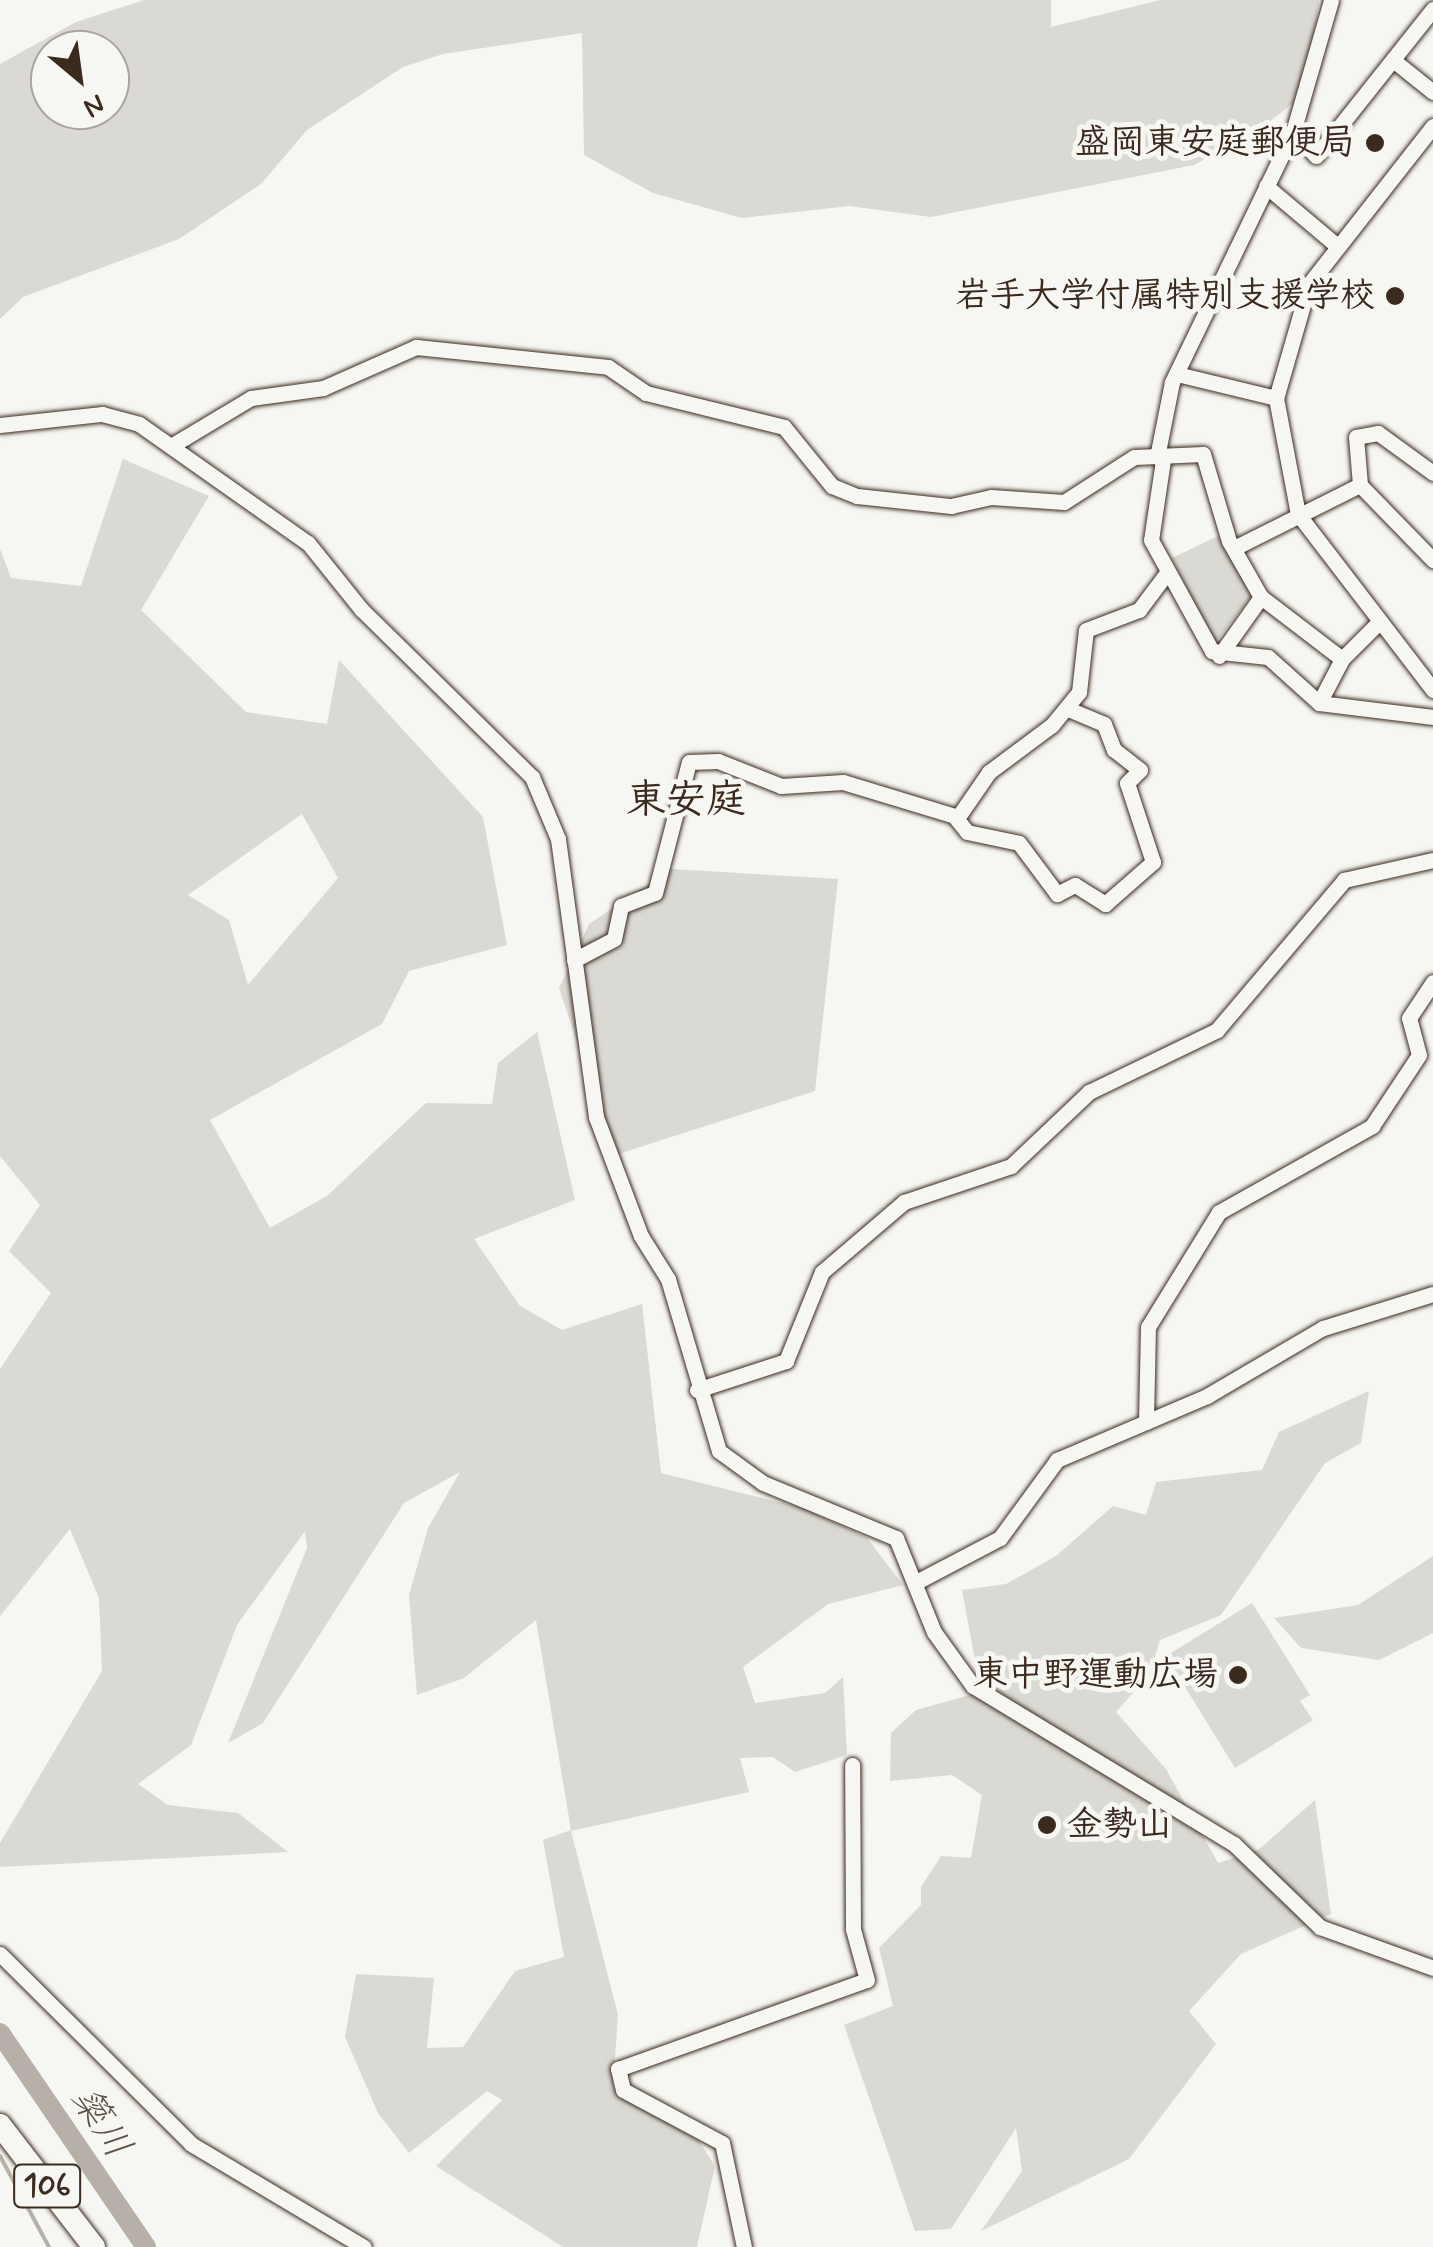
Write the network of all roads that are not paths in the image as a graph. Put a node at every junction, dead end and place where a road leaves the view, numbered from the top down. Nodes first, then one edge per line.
1 (1331, 0) edge
2 (1433, 8) edge
3 (1394, 60) junction
4 (1433, 92) edge
5 (1433, 126) edge
6 (1293, 132) junction
7 (1266, 186) junction
8 (1336, 244) junction
9 (1177, 374) junction
10 (1276, 398) junction
11 (0, 426) edge
12 (171, 446) junction
13 (1160, 459) junction
14 (1433, 474) edge
15 (1360, 485) junction
16 (1298, 514) junction
17 (1234, 548) junction
18 (1433, 560) edge
19 (1166, 574) junction
20 (1261, 598) junction
21 (1378, 624) junction
22 (1219, 656) junction
23 (1342, 659) junction
24 (1433, 690) edge
25 (1319, 702) junction
26 (1066, 708) junction
27 (1433, 717) edge
28 (955, 817) junction
29 (1433, 860) edge
30 (574, 960) junction
31 (1433, 982) edge
32 (1433, 1294) edge
33 (697, 1390) junction
34 (1146, 1422) junction
35 (920, 1580) junction
36 (852, 1766) dead end
37 (0, 1954) edge
38 (1433, 1968) edge
39 (0, 2126) edge
40 (94, 2247) edge
41 (364, 2247) edge
42 (744, 2247) edge

1 - 6 street
2 - 3 street
3 - 4 street
3 - 6 street
5 - 8 street
6 - 7 street
7 - 8 street
7 - 9 street
8 - 10 street
9 - 10 street
9 - 13 street
10 - 16 street
11 - 12 street
12 - 13 street
12 - 30 street
13 - 17 street
13 - 19 street
14 - 15 street
15 - 16 street
15 - 18 street
16 - 17 street
16 - 21 street
17 - 20 street
19 - 22 street
19 - 26 street
20 - 22 street
20 - 23 street
21 - 23 street
21 - 24 street
22 - 25 street
23 - 25 street
25 - 27 street
26 - 28 street
26 - 28 street
28 - 30 street
29 - 33 street
30 - 33 street
31 - 34 street
32 - 34 street
33 - 35 street
34 - 35 street
35 - 38 street
36 - 42 street
37 - 41 street
39 - 40 highway, 106

